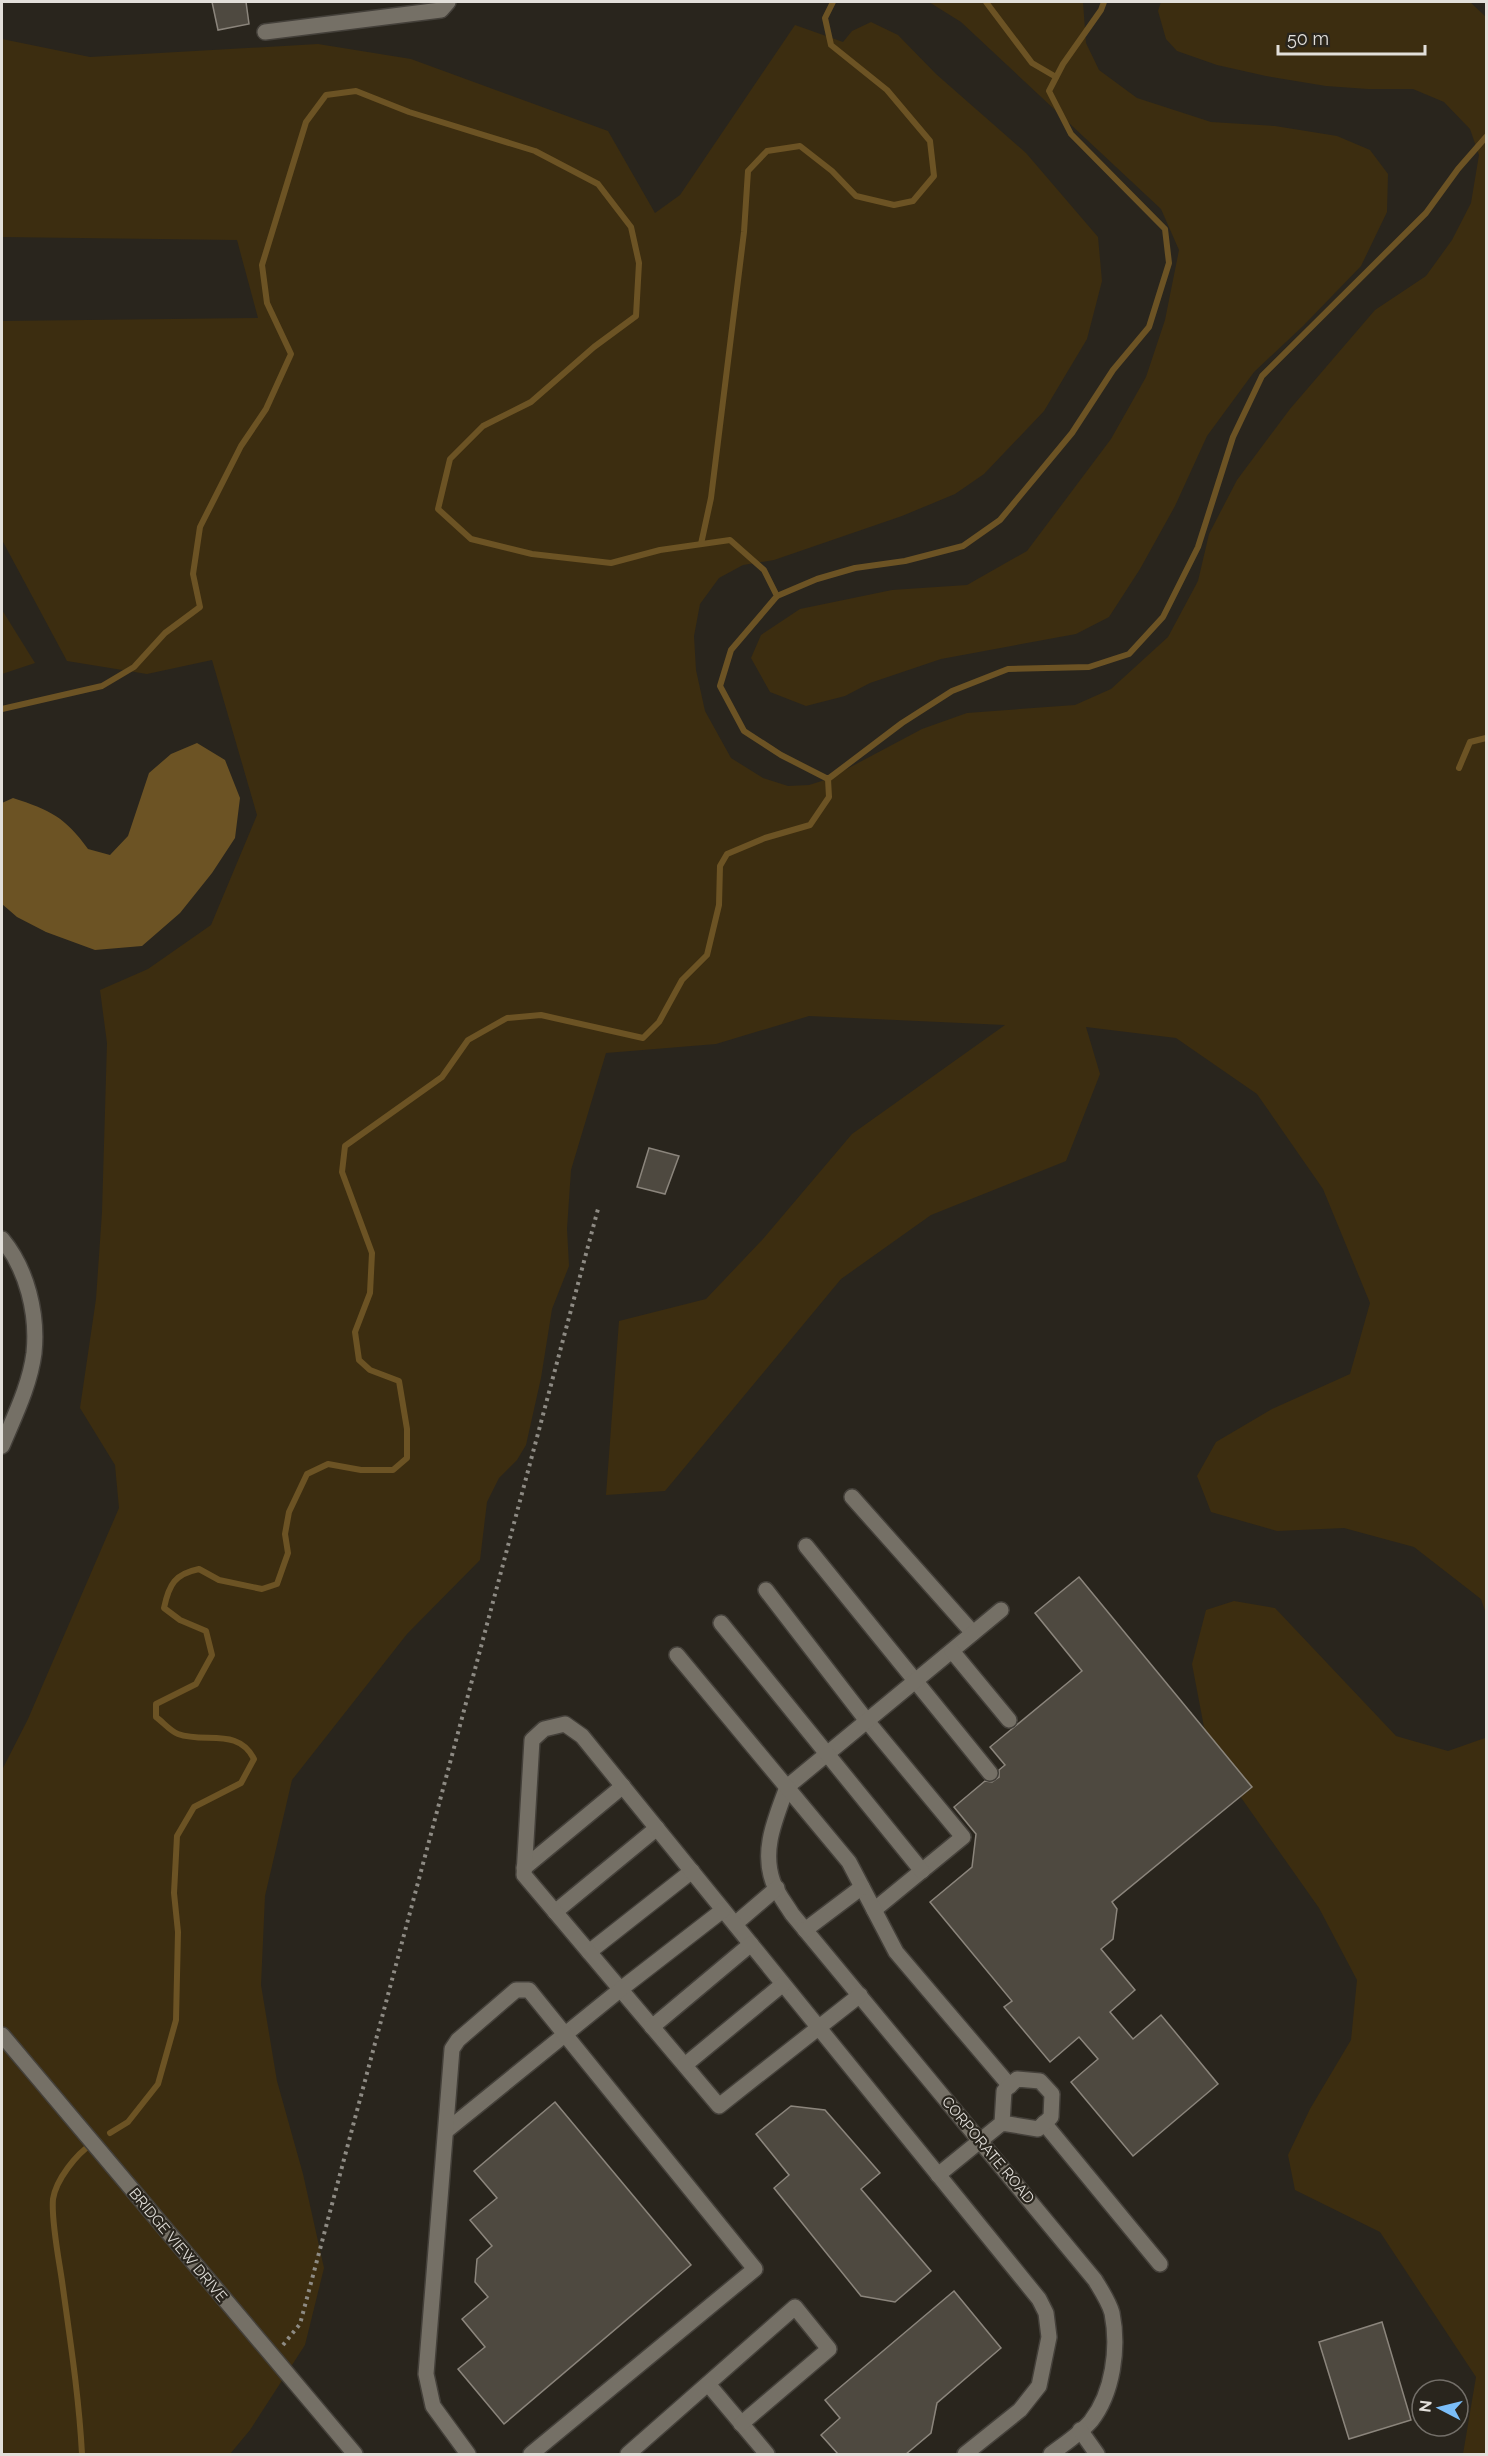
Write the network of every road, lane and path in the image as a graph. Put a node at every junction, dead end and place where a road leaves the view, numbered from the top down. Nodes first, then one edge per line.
1 (448, 2) edge
2 (266, 32) dead end
3 (598, 1209) dead end
4 (2, 1239) edge
5 (2, 1446) edge
6 (852, 1497) dead end
7 (806, 1546) dead end
8 (766, 1590) dead end
9 (1001, 1610) dead end
10 (721, 1623) dead end
11 (973, 1633) junction
12 (952, 1650) junction
13 (677, 1654) dead end
14 (917, 1680) junction
15 (1009, 1720) dead end
16 (867, 1721) junction
17 (826, 1755) junction
18 (990, 1773) dead end
19 (623, 1786) junction
20 (787, 1787) junction
21 (657, 1828) junction
22 (524, 1868) junction
23 (692, 1871) junction
24 (922, 1871) junction
25 (862, 1887) junction
26 (777, 1888) junction
27 (723, 1910) junction
28 (874, 1910) junction
29 (555, 1912) junction
30 (735, 1924) junction
31 (805, 1930) junction
32 (751, 1944) junction
33 (589, 1952) junction
34 (783, 1984) junction
35 (621, 1989) junction
36 (860, 1995) junction
37 (652, 2027) junction
38 (818, 2027) junction
39 (565, 2034) junction
40 (2, 2035) edge
41 (684, 2065) junction
42 (1010, 2086) junction
43 (1044, 2123) junction
44 (1002, 2124) junction
45 (446, 2131) junction
46 (980, 2140) junction
47 (938, 2175) junction
48 (1160, 2264) dead end
49 (271, 2355) junction
50 (708, 2384) junction
51 (741, 2424) junction
52 (1080, 2430) junction
53 (355, 2454) edge
54 (468, 2454) edge
55 (531, 2454) edge
56 (628, 2454) edge
57 (767, 2454) edge
58 (965, 2454) edge
59 (1051, 2454) edge
60 (1097, 2454) edge

1 - 2 street
3 - 49 path
4 - 5 street
6 - 11 street
7 - 14 street
8 - 16 street
9 - 11 street
10 - 17 street
11 - 12 street
12 - 14 street
12 - 15 street
13 - 20 street
14 - 16 street
14 - 18 street
16 - 17 street
16 - 24 street
17 - 20 street
17 - 24 street
19 - 21 street
19 - 22 street
19 - 22 street
20 - 25 street
20 - 26 street, CORPORATE ROAD
21 - 23 street
21 - 29 street
22 - 29 street
23 - 27 street
23 - 33 street
24 - 28 street
25 - 28 street
25 - 31 street
26 - 30 street
26 - 31 street, CORPORATE ROAD
27 - 30 street
27 - 35 street
28 - 42 street
29 - 33 street
30 - 32 street
31 - 36 street, CORPORATE ROAD
32 - 34 street
32 - 37 street
33 - 35 street
34 - 38 street
34 - 41 street
35 - 37 street
35 - 39 street
36 - 38 street
36 - 46 street, CORPORATE ROAD
37 - 41 street
38 - 41 street
38 - 47 street
39 - 45 street
39 - 45 street
39 - 55 street
40 - 49 street, BRIDGE VIEW DRIVE
42 - 43 street
42 - 44 street
43 - 44 street
43 - 48 street
44 - 46 street
45 - 54 street
46 - 47 street
46 - 52 street, CORPORATE ROAD
47 - 58 street
49 - 53 street, BRIDGE VIEW DRIVE
50 - 51 street
50 - 51 street
50 - 56 street
51 - 57 street
52 - 59 street, CORPORATE ROAD
52 - 60 street

